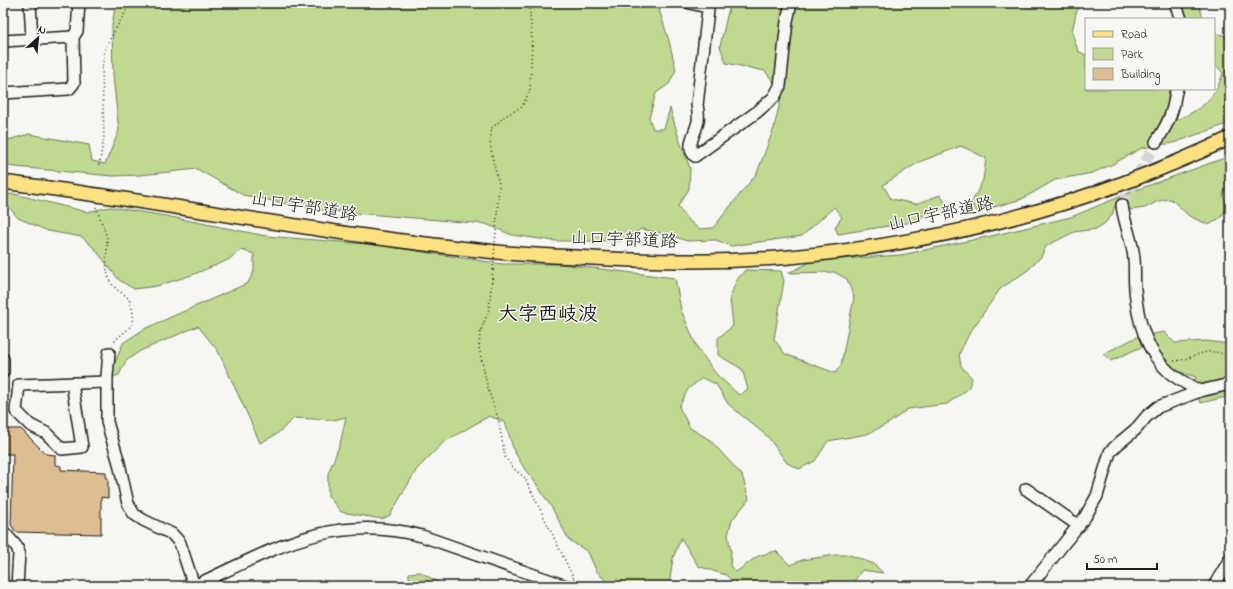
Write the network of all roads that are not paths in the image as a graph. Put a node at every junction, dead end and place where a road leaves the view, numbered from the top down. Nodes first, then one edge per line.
1 (30, 3) edge
2 (79, 3) edge
3 (690, 3) edge
4 (791, 3) edge
5 (1175, 3) edge
6 (1181, 18) edge
7 (73, 37) junction
8 (32, 40) junction
9 (3, 41) edge
10 (1177, 90) edge
11 (3, 94) edge
12 (1230, 138) edge
13 (1156, 142) tunnel mouth
14 (3, 182) edge
15 (1122, 205) tunnel mouth
16 (109, 353) road end
17 (3, 358) edge
18 (3, 372) edge
19 (107, 382) junction
20 (72, 383) junction
21 (1230, 384) edge
22 (1200, 391) junction
23 (1026, 489) dead end
24 (1079, 526) junction
25 (3, 532) edge
26 (1230, 559) edge
27 (539, 582) edge
28 (17, 586) edge
29 (194, 586) edge
30 (566, 586) edge
31 (1030, 586) edge
32 (1214, 586) edge

1 - 8 street
2 - 7 street
3 - 4 street
5 - 6 street
7 - 8 street
7 - 11 street
8 - 9 street
10 - 13 street
12 - 14 main road, 山口宇部道路
15 - 22 street
16 - 19 street
17 - 18 street
19 - 20 street
19 - 29 street
20 - 20 street
21 - 22 street
22 - 24 street
23 - 24 street
24 - 31 street
25 - 28 street
26 - 32 street
27 - 29 street
27 - 30 street

